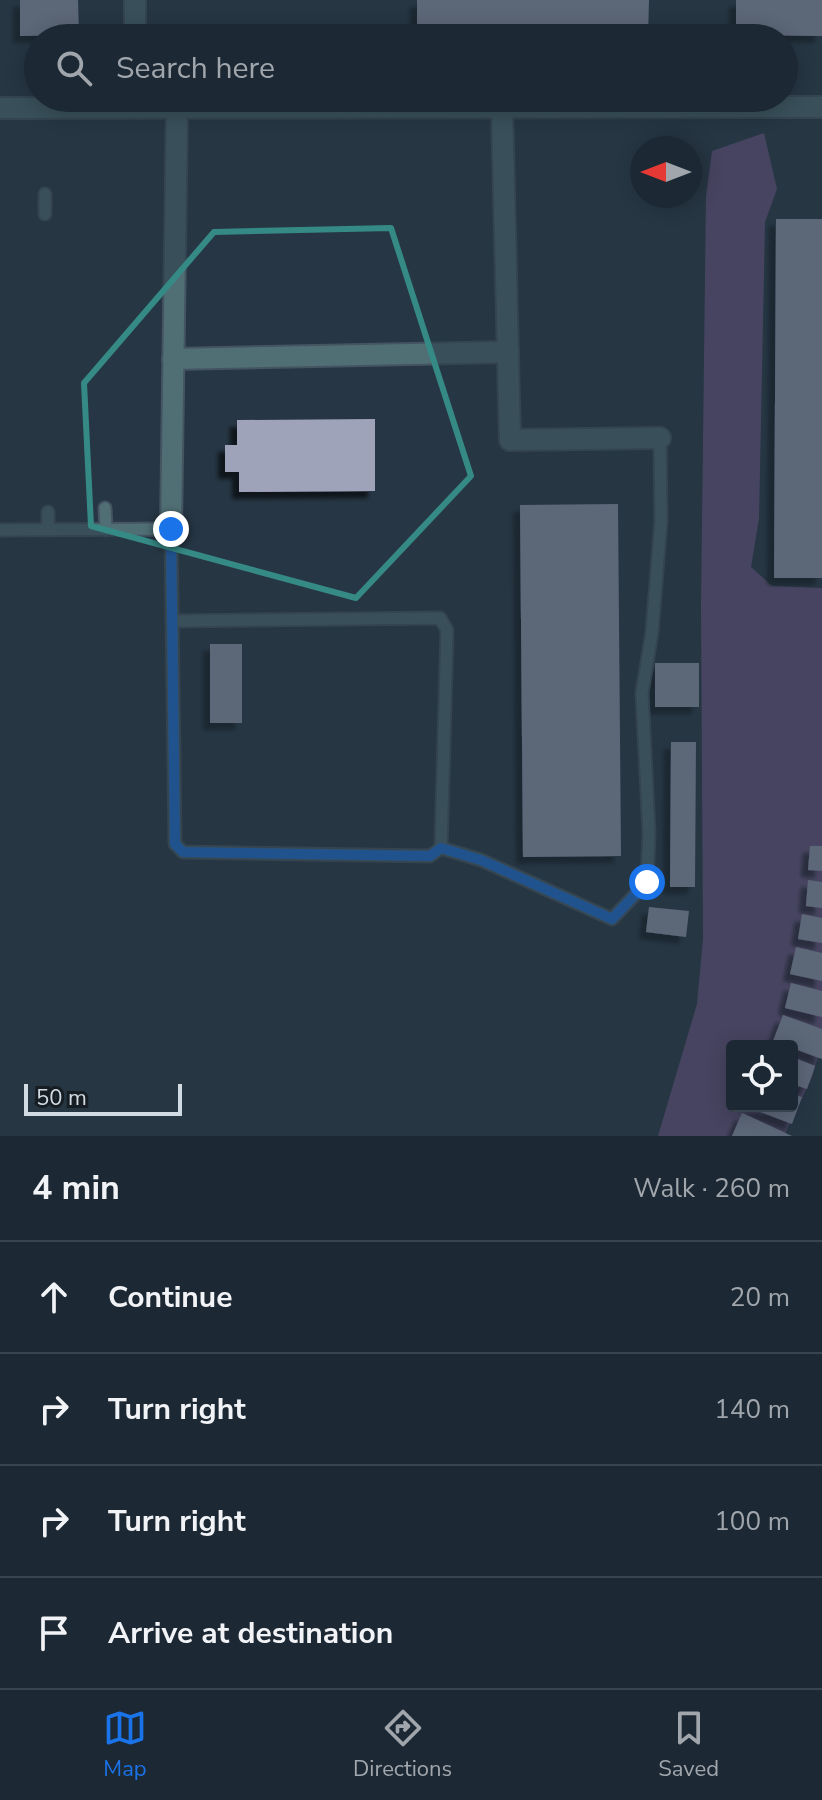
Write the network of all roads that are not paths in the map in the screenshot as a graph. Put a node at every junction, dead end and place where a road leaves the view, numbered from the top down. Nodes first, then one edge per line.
1 (135, 0) edge
2 (135, 24) edge
3 (24, 107) edge
4 (798, 107) edge
5 (822, 107) edge
6 (0, 108) edge
7 (177, 112) edge
8 (502, 112) edge
9 (45, 194) dead end
10 (45, 214) dead end
11 (508, 352) junction
12 (173, 359) junction
13 (660, 438) joint
14 (105, 508) dead end
15 (48, 512) dead end
16 (171, 529) junction
17 (0, 530) edge
18 (48, 530) junction
19 (106, 530) junction
20 (172, 621) junction
21 (441, 848) junction

1 - 2 street
3 - 6 street
4 - 5 street
7 - 12 street
8 - 11 street
9 - 10 lane
11 - 12 street
11 - 13 street
12 - 16 street
13 - 21 lane
14 - 19 lane
15 - 18 lane
16 - 19 lane
16 - 20 lane
17 - 18 lane
18 - 19 lane
20 - 21 lane
20 - 21 lane

